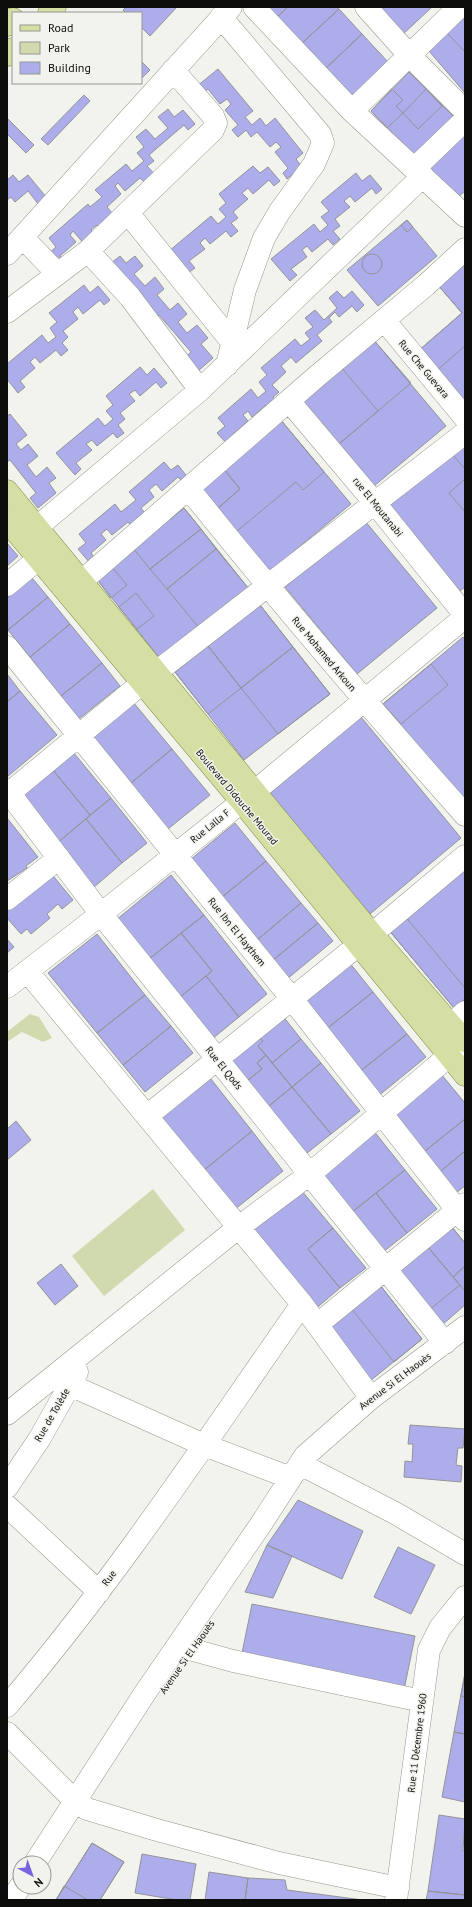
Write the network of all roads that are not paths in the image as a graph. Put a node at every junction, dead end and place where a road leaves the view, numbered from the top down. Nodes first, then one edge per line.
1 (254, 7) edge
2 (366, 7) edge
3 (459, 7) edge
4 (226, 12) edge
5 (409, 55) junction
6 (173, 70) junction
7 (352, 111) junction
8 (465, 111) edge
9 (465, 120) edge
10 (418, 173) junction
11 (128, 213) junction
12 (465, 216) edge
13 (22, 237) junction
14 (465, 249) edge
15 (88, 251) junction
16 (7, 254) edge
17 (57, 273) junction
18 (7, 312) edge
19 (384, 320) junction
20 (232, 342) junction
21 (227, 365) junction
22 (200, 390) junction
23 (289, 401) junction
24 (465, 418) edge
25 (465, 434) edge
26 (189, 489) junction
27 (7, 491) edge
28 (375, 503) junction
29 (7, 521) edge
30 (29, 534) junction
31 (38, 559) junction
32 (82, 581) junction
33 (7, 585) edge
34 (268, 588) junction
35 (465, 616) edge
36 (7, 647) edge
37 (149, 678) junction
38 (363, 700) junction
39 (80, 736) junction
40 (8, 793) edge
41 (248, 796) junction
42 (465, 814) edge
43 (175, 855) junction
44 (465, 856) edge
45 (59, 858) junction
46 (7, 899) edge
47 (102, 914) junction
48 (365, 939) junction
49 (28, 971) junction
50 (7, 986) edge
51 (292, 999) junction
52 (458, 1018) edge
53 (460, 1047) edge
54 (216, 1059) junction
55 (465, 1075) edge
56 (380, 1112) junction
57 (147, 1116) junction
58 (310, 1174) junction
59 (462, 1211) edge
60 (239, 1227) junction
61 (387, 1269) junction
62 (302, 1304) junction
63 (318, 1324) junction
64 (465, 1327) edge
65 (95, 1342) junction
66 (445, 1343) junction
67 (70, 1385) junction
68 (371, 1398) junction
69 (7, 1414) edge
70 (204, 1445) junction
71 (301, 1471) junction
72 (7, 1487) edge
73 (7, 1506) edge
74 (465, 1554) edge
75 (99, 1592) junction
76 (465, 1597) edge
77 (457, 1619) edge
78 (193, 1650) junction
79 (422, 1701) junction
80 (7, 1706) edge
81 (7, 1733) edge
82 (81, 1805) junction
83 (41, 1855) edge
84 (52, 1861) edge
85 (397, 1894) edge

1 - 7 street
2 - 5 street
3 - 5 street
4 - 6 street
4 - 20 street
5 - 7 street
5 - 8 street
6 - 11 street
6 - 13 street
7 - 10 street
9 - 10 street
10 - 12 street
10 - 21 street
11 - 15 street
11 - 20 street
13 - 16 street
13 - 17 street
14 - 19 street
15 - 17 street
15 - 22 street
17 - 18 street
19 - 23 street
19 - 24 street, Rue Che Guevara
20 - 21 street
21 - 22 street
22 - 30 street
23 - 26 street
23 - 28 street, rue El Moutanabi
25 - 28 street
26 - 32 street
26 - 34 street, Rue Mohamed Arkoun
27 - 30 main road, Boulevard Didouche Mourad
28 - 34 street
28 - 35 street, rue El Moutanabi
29 - 30 main road, Boulevard Didouche Mourad
30 - 31 main road, Boulevard Didouche Mourad
30 - 32 main road, Boulevard Didouche Mourad
31 - 33 street
31 - 37 main road, Boulevard Didouche Mourad
32 - 37 main road, Boulevard Didouche Mourad
34 - 37 street
34 - 38 street, Rue Mohamed Arkoun
35 - 38 street, Rue Lalla F
36 - 39 street, Rue Ibn El Haythem
37 - 39 street
37 - 41 main road, Boulevard Didouche Mourad
38 - 41 street, Rue Lalla F
38 - 42 street, Rue Mohamed Arkoun
39 - 40 street
39 - 43 street, Rue Ibn El Haythem
40 - 45 street, Rue El Qods
41 - 43 street, Rue Lalla F
41 - 48 main road, Boulevard Didouche Mourad
43 - 47 street, Rue Lalla F
43 - 51 street, Rue Ibn El Haythem
44 - 48 street
45 - 46 street
45 - 47 street, Rue El Qods
47 - 49 street, Rue Lalla F
47 - 54 street, Rue El Qods
48 - 51 street
48 - 52 main road, Boulevard Didouche Mourad
48 - 53 main road, Boulevard Didouche Mourad
49 - 50 street, Rue Lalla F
49 - 57 street
51 - 54 street
51 - 56 street, Rue Ibn El Haythem
52 - 53 main road, Boulevard Didouche Mourad
53 - 55 main road, Boulevard Didouche Mourad
53 - 56 street
54 - 57 street
54 - 58 street, Rue El Qods
56 - 58 street
56 - 59 street, Rue Ibn El Haythem
57 - 60 street
58 - 60 street
58 - 61 street, Rue El Qods
59 - 61 street
60 - 62 street
60 - 65 street
61 - 63 street
61 - 66 street, Rue El Qods
62 - 63 street
62 - 70 street, Rue
63 - 68 street
64 - 66 street, Avenue Si El Haouès
65 - 67 street, Rue de Tolède
65 - 69 street
66 - 68 street, Avenue Si El Haouès
67 - 70 street
67 - 72 street, Rue de Tolède
68 - 71 street, Avenue Si El Haouès
70 - 71 street
70 - 75 street, Rue
71 - 74 street
71 - 78 street, Avenue Si El Haouès
71 - 82 street, Avenue Si El Haouès
73 - 75 street
75 - 80 street, Rue
76 - 77 street, Rue 11 Décembre 1960
77 - 79 street, Rue 11 Décembre 1960
78 - 79 street
78 - 82 street, Avenue Si El Haouès
79 - 85 street, Rue 11 Décembre 1960
81 - 82 street
82 - 83 street, Avenue Si El Haouès
82 - 84 street, Avenue Si El Haouès
82 - 85 street

